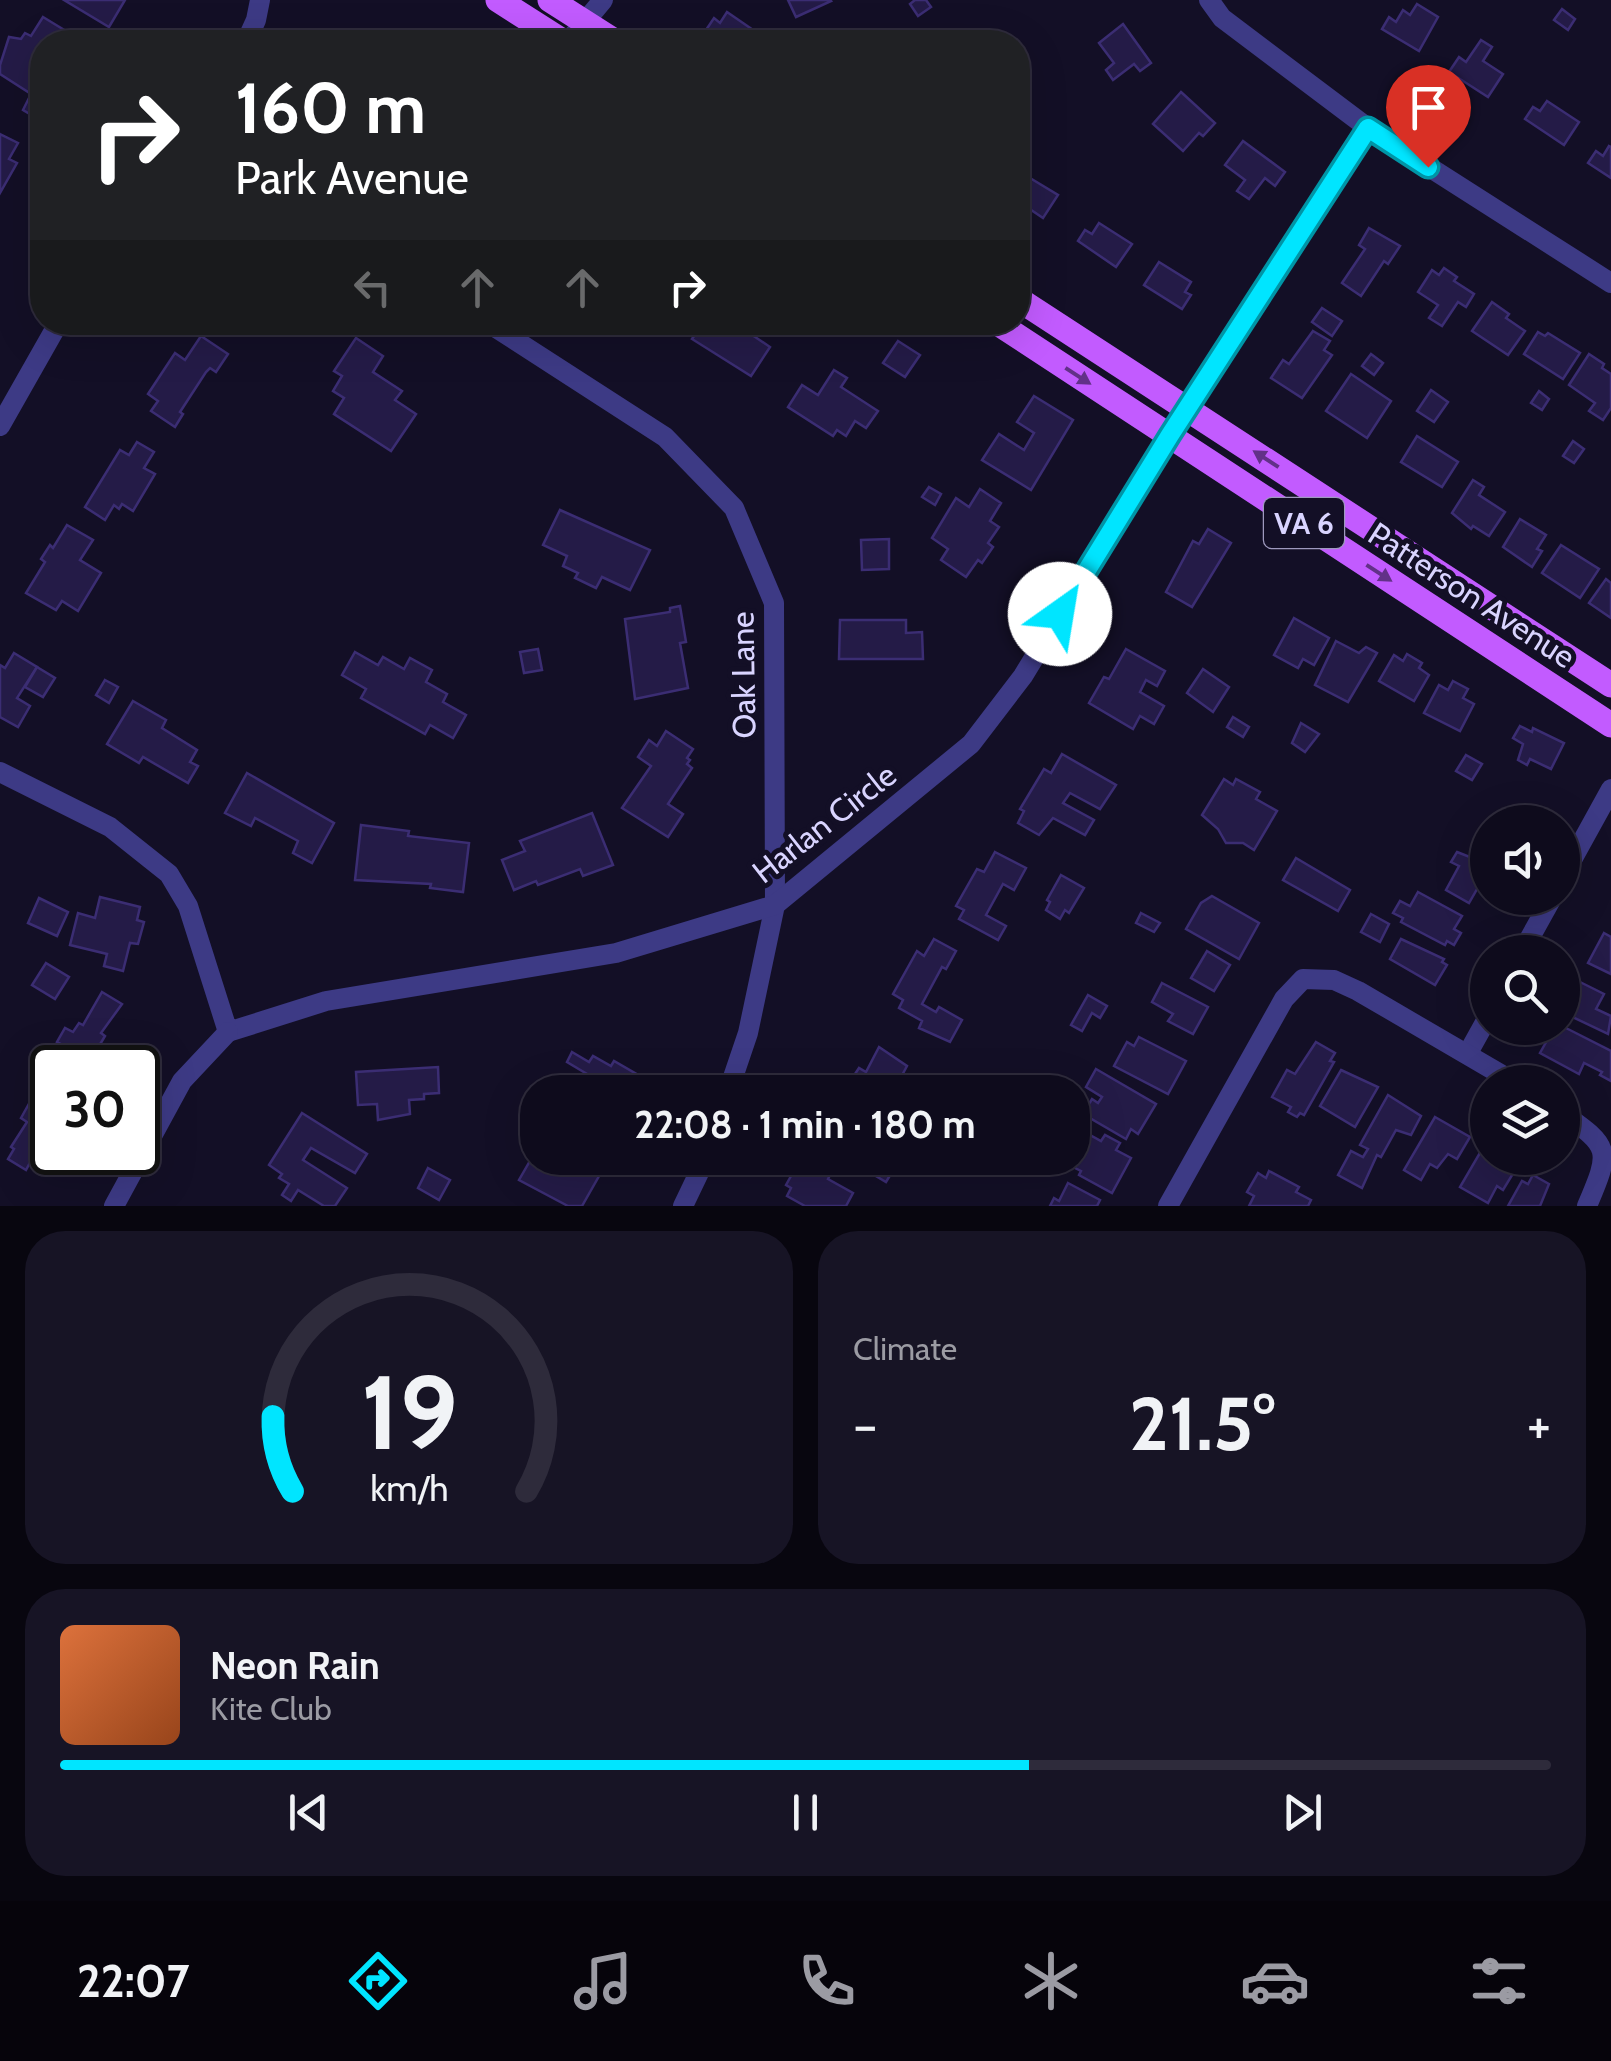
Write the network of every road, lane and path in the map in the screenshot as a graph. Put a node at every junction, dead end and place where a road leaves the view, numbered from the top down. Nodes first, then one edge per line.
1 (260, 0) edge
2 (498, 0) edge
3 (550, 0) edge
4 (602, 0) edge
5 (1209, 0) edge
6 (251, 30) edge
7 (560, 30) edge
8 (568, 30) edge
9 (577, 30) edge
10 (1368, 128) junction
11 (1611, 284) edge
12 (1030, 307) edge
13 (52, 335) edge
14 (506, 335) edge
15 (1016, 335) edge
16 (1188, 408) junction
17 (0, 426) edge
18 (1170, 435) junction
19 (1611, 685) edge
20 (1611, 725) edge
21 (0, 772) edge
22 (1611, 789) edge
23 (1580, 845) edge
24 (775, 905) junction
25 (228, 1032) junction
26 (1472, 1045) edge
27 (1468, 1053) junction
28 (1487, 1065) edge
29 (734, 1075) edge
30 (1580, 1125) edge
31 (698, 1175) edge
32 (114, 1206) edge
33 (683, 1206) edge
34 (1168, 1206) edge
35 (1587, 1206) edge

1 - 6 street
2 - 7 main road
3 - 8 main road
4 - 9 street
5 - 10 street
10 - 11 street
10 - 16 street, Harlan Circle
12 - 16 main road, Patterson Avenue / VA 6
13 - 17 street
14 - 24 street, Oak Lane
15 -> 18 main road, Patterson Avenue / VA 6
16 - 18 street, Harlan Circle
19 -> 16 main road, Patterson Avenue / VA 6
18 -> 20 main road, Patterson Avenue / VA 6
18 - 24 street, Harlan Circle
21 - 25 street
22 - 23 street
24 - 25 street, Harlan Circle
24 - 29 street, Oak Lane
25 - 32 street
26 - 27 street
27 - 28 street
27 - 34 street
30 - 35 street
31 - 33 street

